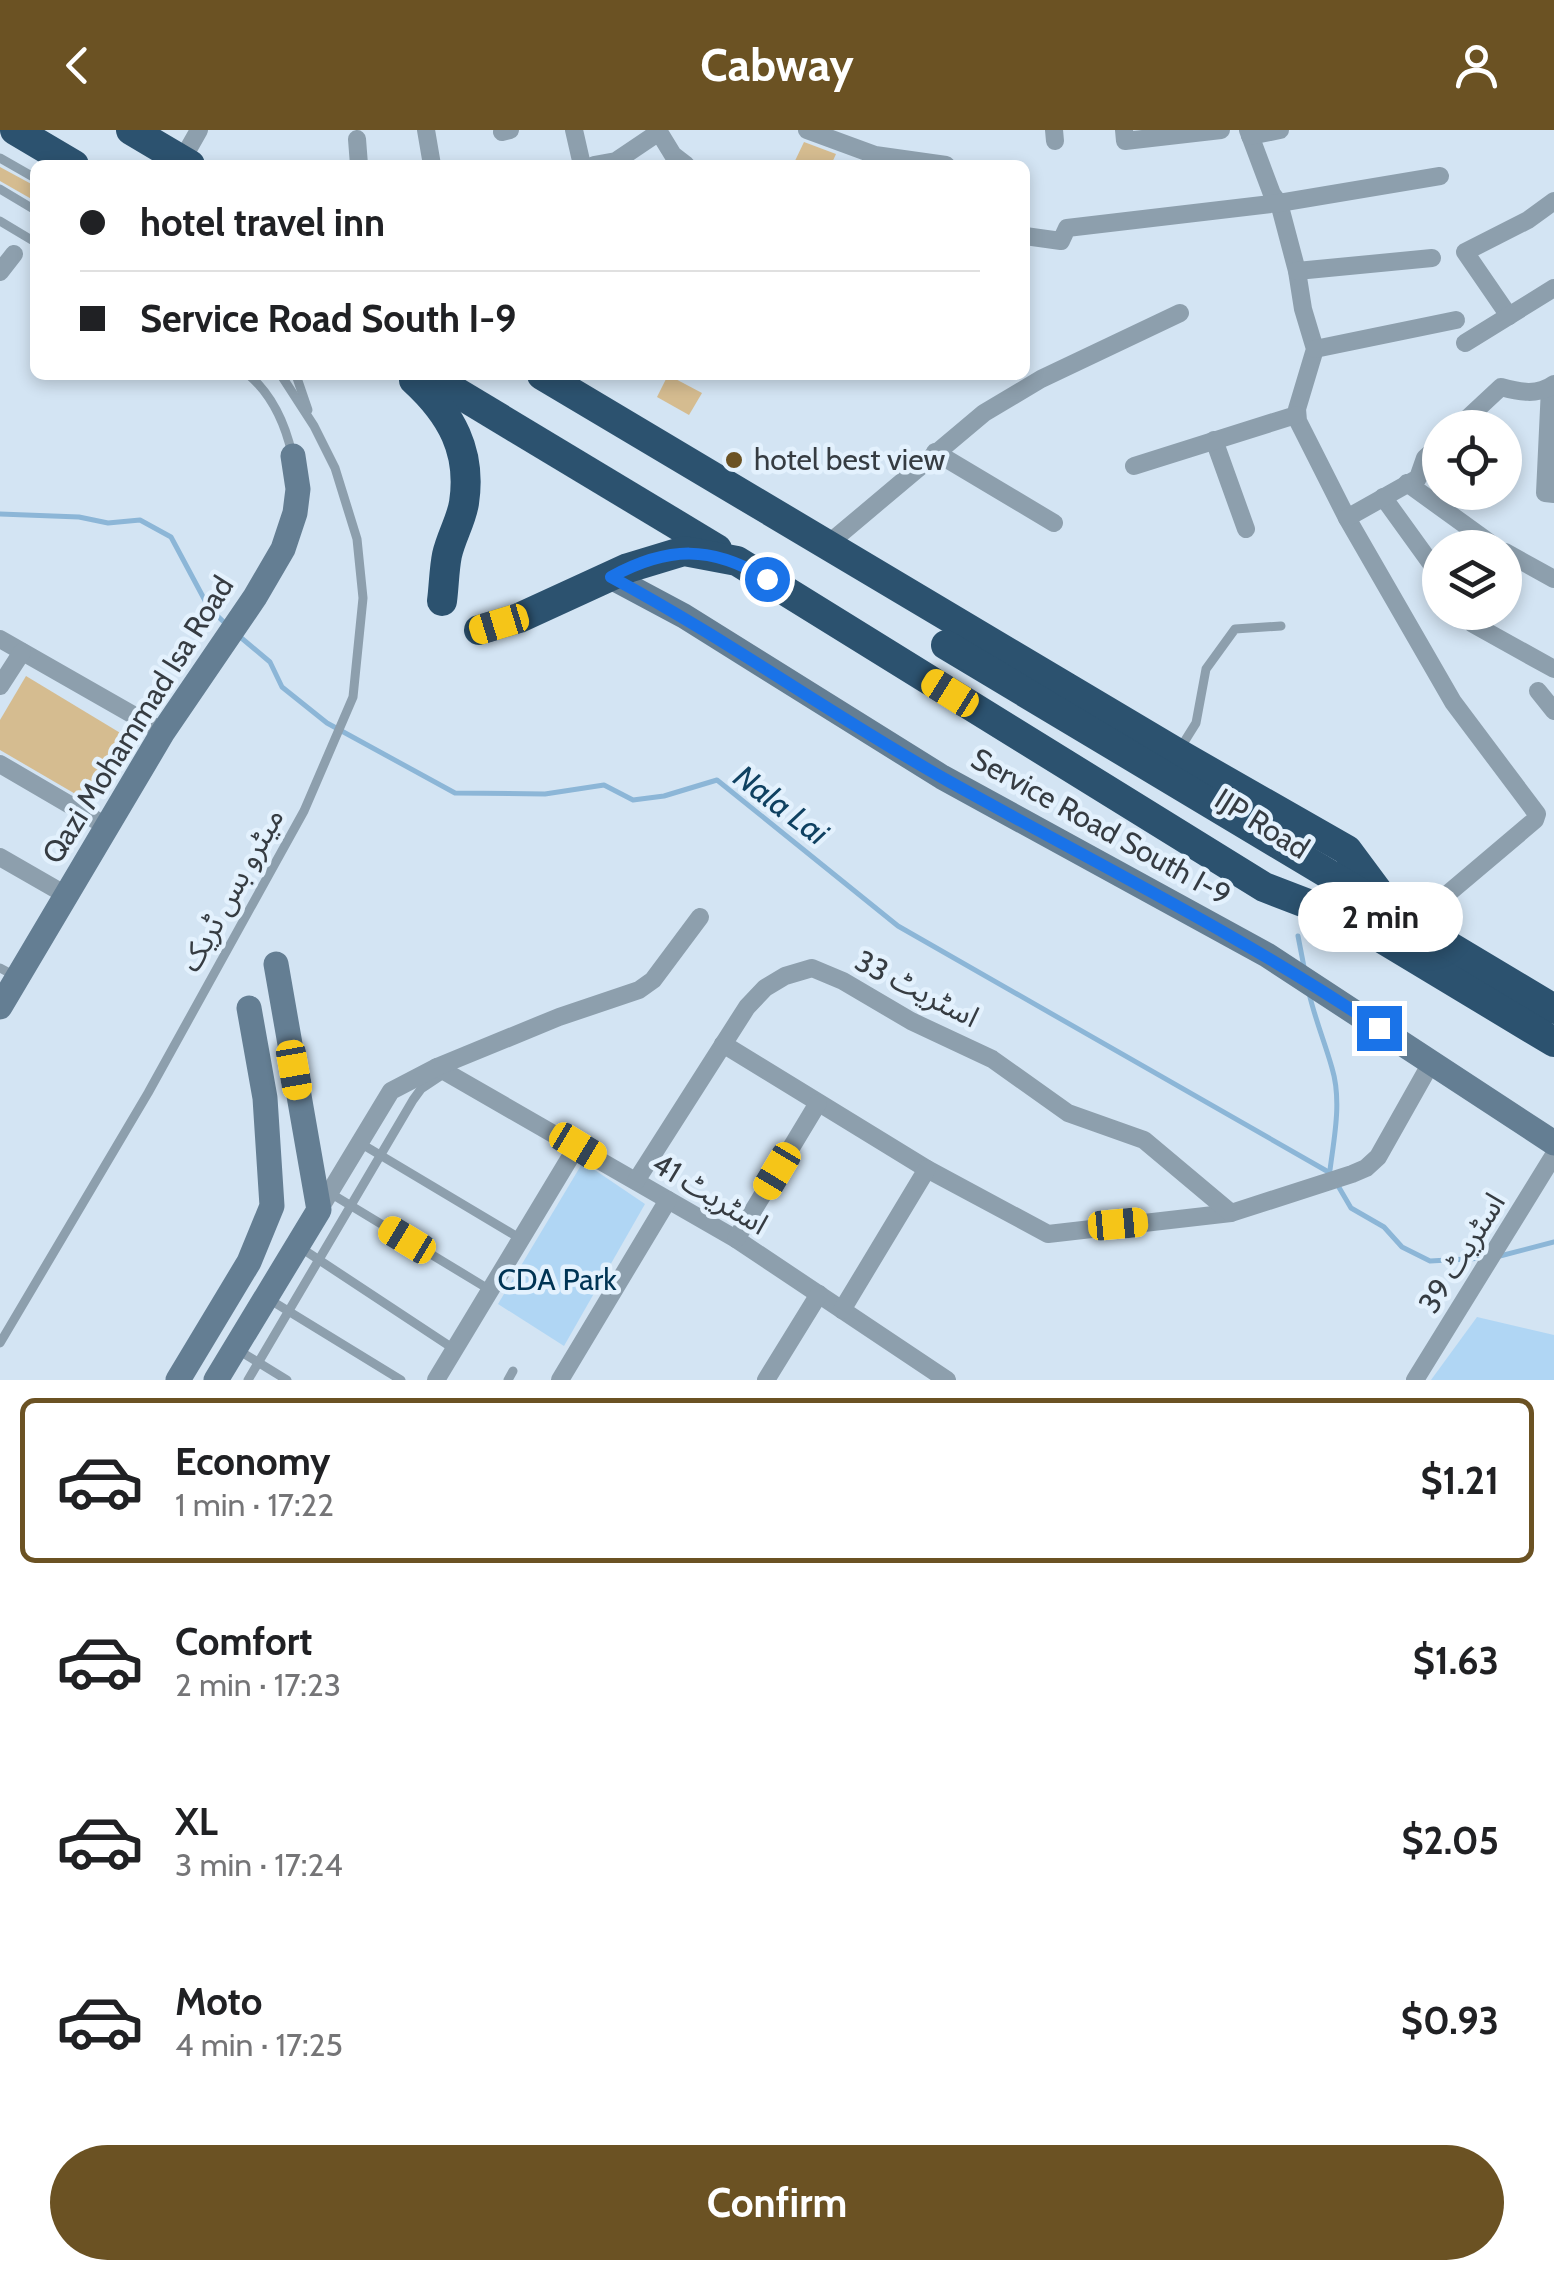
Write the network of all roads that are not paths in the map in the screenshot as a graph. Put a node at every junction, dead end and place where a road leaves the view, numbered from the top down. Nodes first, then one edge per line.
1 (15, 130) edge
2 (131, 130) edge
3 (199, 130) edge
4 (426, 130) edge
5 (574, 130) edge
6 (807, 130) edge
7 (1124, 130) edge
8 (1221, 130) edge
9 (1280, 130) edge
10 (1249, 133) edge
11 (357, 140) dead end
12 (846, 156) edge
13 (0, 158) edge
14 (66, 160) edge
15 (183, 160) edge
16 (187, 160) edge
17 (359, 160) edge
18 (431, 160) edge
19 (581, 160) edge
20 (616, 160) edge
21 (680, 160) edge
22 (910, 160) edge
23 (30, 175) edge
24 (1440, 176) dead end
25 (0, 190) edge
26 (1554, 201) edge
27 (1279, 203) junction
28 (30, 207) edge
29 (0, 221) edge
30 (1030, 237) edge
31 (30, 239) edge
32 (14, 254) dead end
33 (1432, 258) dead end
34 (1297, 270) junction
35 (0, 272) edge
36 (1554, 288) edge
37 (1180, 313) dead end
38 (1509, 316) junction
39 (1456, 320) dead end
40 (1465, 344) dead end
41 (1316, 349) junction
42 (255, 380) edge
43 (284, 380) edge
44 (298, 380) edge
45 (414, 380) edge
46 (436, 380) edge
47 (550, 380) edge
48 (1552, 386) edge
49 (1476, 410) edge
50 (1296, 414) junction
51 (314, 426) junction
52 (1214, 440) junction
53 (935, 452) junction
54 (292, 456) joint
55 (1422, 465) edge
56 (1134, 466) dead end
57 (1407, 484) junction
58 (1554, 494) edge
59 (1383, 497) junction
60 (1346, 518) junction
61 (1054, 523) dead end
62 (1246, 530) dead end
63 (1472, 530) edge
64 (827, 544) junction
65 (1422, 551) edge
66 (737, 561) junction
67 (1522, 561) edge
68 (611, 577) junction
69 (1554, 578) edge
70 (442, 602) dead end
71 (1281, 626) dead end
72 (479, 630) dead end
73 (1485, 630) edge
74 (0, 638) edge
75 (22, 652) junction
76 (1554, 669) edge
77 (0, 686) edge
78 (1538, 691) dead end
79 (1554, 711) edge
80 (163, 732) junction
81 (1177, 753) junction
82 (0, 764) edge
83 (106, 826) junction
84 (0, 857) edge
85 (66, 895) junction
86 (700, 918) dead end
87 (1403, 918) junction
88 (1355, 922) junction
89 (276, 964) dead end
90 (9, 972) edge
91 (0, 1008) edge
92 (249, 1008) dead end
93 (1554, 1009) edge
94 (1554, 1042) edge
95 (723, 1044) junction
96 (1431, 1063) junction
97 (441, 1069) junction
98 (818, 1103) junction
99 (359, 1142) junction
100 (1554, 1143) edge
101 (578, 1146) junction
102 (382, 1155) junction
103 (1554, 1155) edge
104 (927, 1169) junction
105 (636, 1181) junction
106 (321, 1193) junction
107 (668, 1200) junction
108 (272, 1206) junction
109 (352, 1206) junction
110 (1231, 1213) junction
111 (521, 1239) junction
112 (736, 1240) junction
113 (298, 1246) junction
114 (320, 1260) junction
115 (490, 1290) junction
116 (819, 1294) junction
117 (266, 1298) junction
118 (290, 1310) junction
119 (842, 1310) junction
120 (0, 1343) edge
121 (236, 1348) junction
122 (454, 1349) junction
123 (258, 1362) junction
124 (178, 1380) edge
125 (216, 1380) edge
126 (248, 1380) edge
127 (287, 1380) edge
128 (401, 1380) edge
129 (436, 1380) edge
130 (560, 1380) edge
131 (766, 1380) edge
132 (947, 1380) edge
133 (1415, 1380) edge

1 - 14 highway
2 - 15 highway
3 - 16 street
4 - 18 street
5 - 19 street
6 - 12 street
7 - 8 street
9 - 10 street
10 - 27 street
11 - 17 street
12 - 22 street
13 - 23 lane
20 - 21 street
24 - 27 street
25 - 28 lane
26 - 38 street
27 - 30 street
27 - 34 street
29 - 31 lane
32 - 35 street
33 - 34 street
34 - 41 street
36 - 38 street
37 - 53 street
38 - 40 street
39 - 41 street
41 - 50 street
42 - 54 lane
43 - 51 lane, میٹرو بس ٹریک
44 - 51 lane, میٹرو بس ٹریک
45 - 70 highway
46 - 66 highway
47 - 64 highway
48 - 49 street
48 - 58 street
50 - 52 street
50 - 60 street
51 - 120 lane, میٹرو بس ٹریک
52 - 56 street
52 - 62 street
53 - 61 street
53 - 64 street
54 - 80 street, Qazi Mohammad Isa Road
55 - 57 street
57 - 59 street
57 - 63 street
59 - 60 street
59 - 65 street
60 - 87 street
64 - 81 highway
66 - 68 highway
66 - 88 highway
67 - 69 street
68 - 72 highway
68 - 96 street, Service Road South I-9
71 - 81 lane
73 - 76 street
74 - 75 street
75 - 77 street
75 - 80 street
78 - 79 street
80 - 83 street, Qazi Mohammad Isa Road
81 - 87 highway
82 - 83 street
83 - 85 street, Qazi Mohammad Isa Road
84 - 85 street
85 - 90 street, Qazi Mohammad Isa Road
86 - 97 street
87 - 88 highway, IJP Road
87 - 93 highway, IJP Road
88 - 94 highway, IJP Road
89 - 106 street
90 - 91 street, Qazi Mohammad Isa Road
92 - 108 street
95 - 98 street
95 - 105 street, اسٹریٹ 33
95 - 110 street, اسٹریٹ 33
96 - 100 street, Service Road South I-9
96 - 110 street
97 - 99 street
97 - 101 street, اسٹریٹ 41
97 - 102 lane
98 - 104 street
98 - 112 street
99 - 102 lane
99 - 106 street
101 - 105 street, اسٹریٹ 41
101 - 111 street
102 - 109 lane
102 - 111 lane
103 - 133 street, اسٹریٹ 39
104 - 110 street
104 - 119 street
105 - 107 street, اسٹریٹ 41
106 - 108 street
106 - 109 lane
106 - 113 street
107 - 112 street, اسٹریٹ 41
107 - 130 street
108 - 124 street
109 - 114 lane
109 - 115 lane
111 - 115 street
112 - 116 street, اسٹریٹ 41
113 - 114 lane
113 - 117 street
114 - 118 lane
114 - 122 lane
115 - 122 street
116 - 119 street, اسٹریٹ 41
116 - 131 street
117 - 118 lane
117 - 121 street
118 - 123 lane
118 - 128 lane
119 - 132 street, اسٹریٹ 41
121 - 123 lane
121 - 125 street
122 - 129 street
123 - 126 lane
123 - 127 lane

